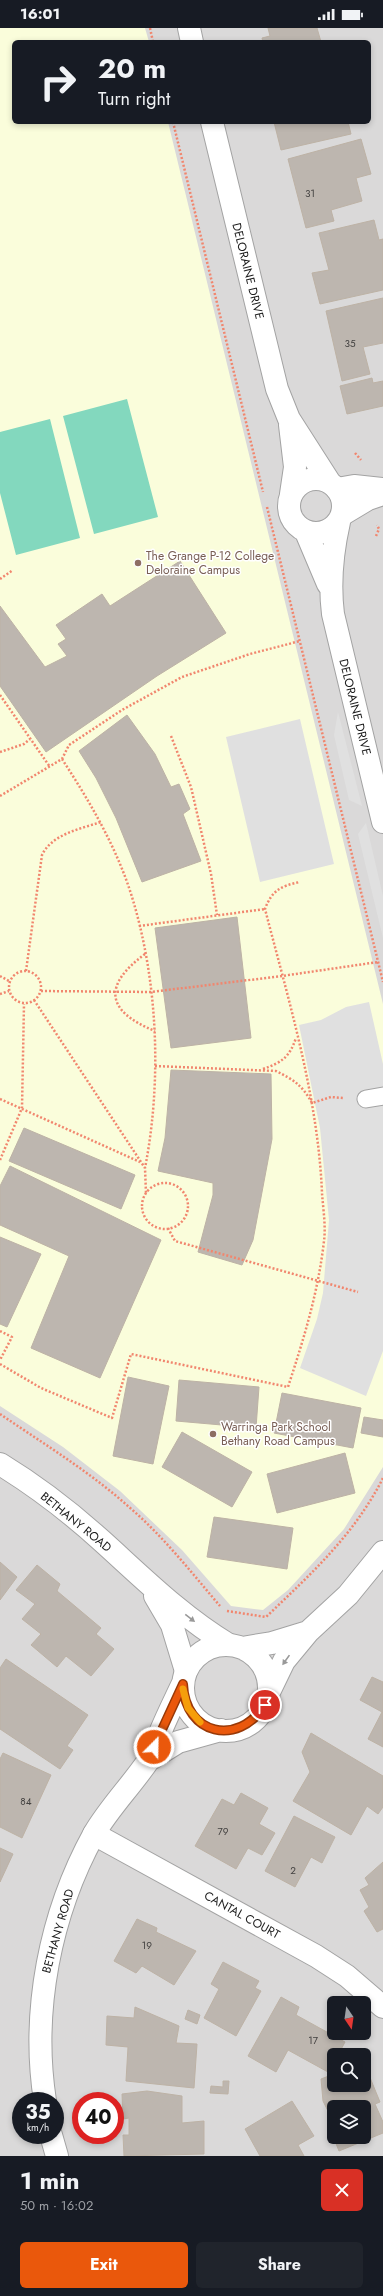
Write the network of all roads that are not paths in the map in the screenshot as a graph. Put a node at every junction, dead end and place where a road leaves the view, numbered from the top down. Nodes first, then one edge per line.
1 (189, 28) edge
2 (192, 40) edge
3 (212, 124) edge
4 (289, 419) junction
5 (334, 486) junction
6 (383, 489) edge
7 (292, 494) junction
8 (383, 494) edge
9 (341, 518) junction
10 (306, 532) junction
11 (330, 591) junction
12 (383, 822) edge
13 (383, 1096) edge
14 (358, 1100) road end
15 (0, 1464) edge
16 (383, 1552) edge
17 (148, 1585) junction
18 (308, 1632) junction
19 (236, 1646) junction
20 (184, 1677) junction
21 (269, 1692) junction
22 (221, 1730) junction
23 (149, 1760) junction
24 (94, 1834) junction
25 (383, 2008) edge
26 (44, 2092) edge
27 (54, 2144) edge
28 (57, 2156) edge

1 - 2 street
3 - 4 street, DELORAINE DRIVE
4 - 5 street, DELORAINE DRIVE
4 - 7 street, DELORAINE DRIVE
5 - 6 street
5 - 7 street
5 - 9 street
7 - 10 street
8 - 9 street
9 - 10 street
9 - 11 street, DELORAINE DRIVE
10 - 11 street, DELORAINE DRIVE
11 - 12 street, DELORAINE DRIVE
13 - 14 lane
15 - 17 street, BETHANY ROAD
16 - 18 street
17 -> 19 street, BETHANY ROAD
17 - 20 street, BETHANY ROAD
18 - 19 street
18 -> 21 street
19 - 20 street
19 - 21 street
20 - 22 street
20 - 23 street, BETHANY ROAD
21 - 22 street
22 - 23 street, BETHANY ROAD
23 - 24 street, BETHANY ROAD
24 - 25 street, CANTAL COURT
24 - 26 street, BETHANY ROAD
27 - 28 street

